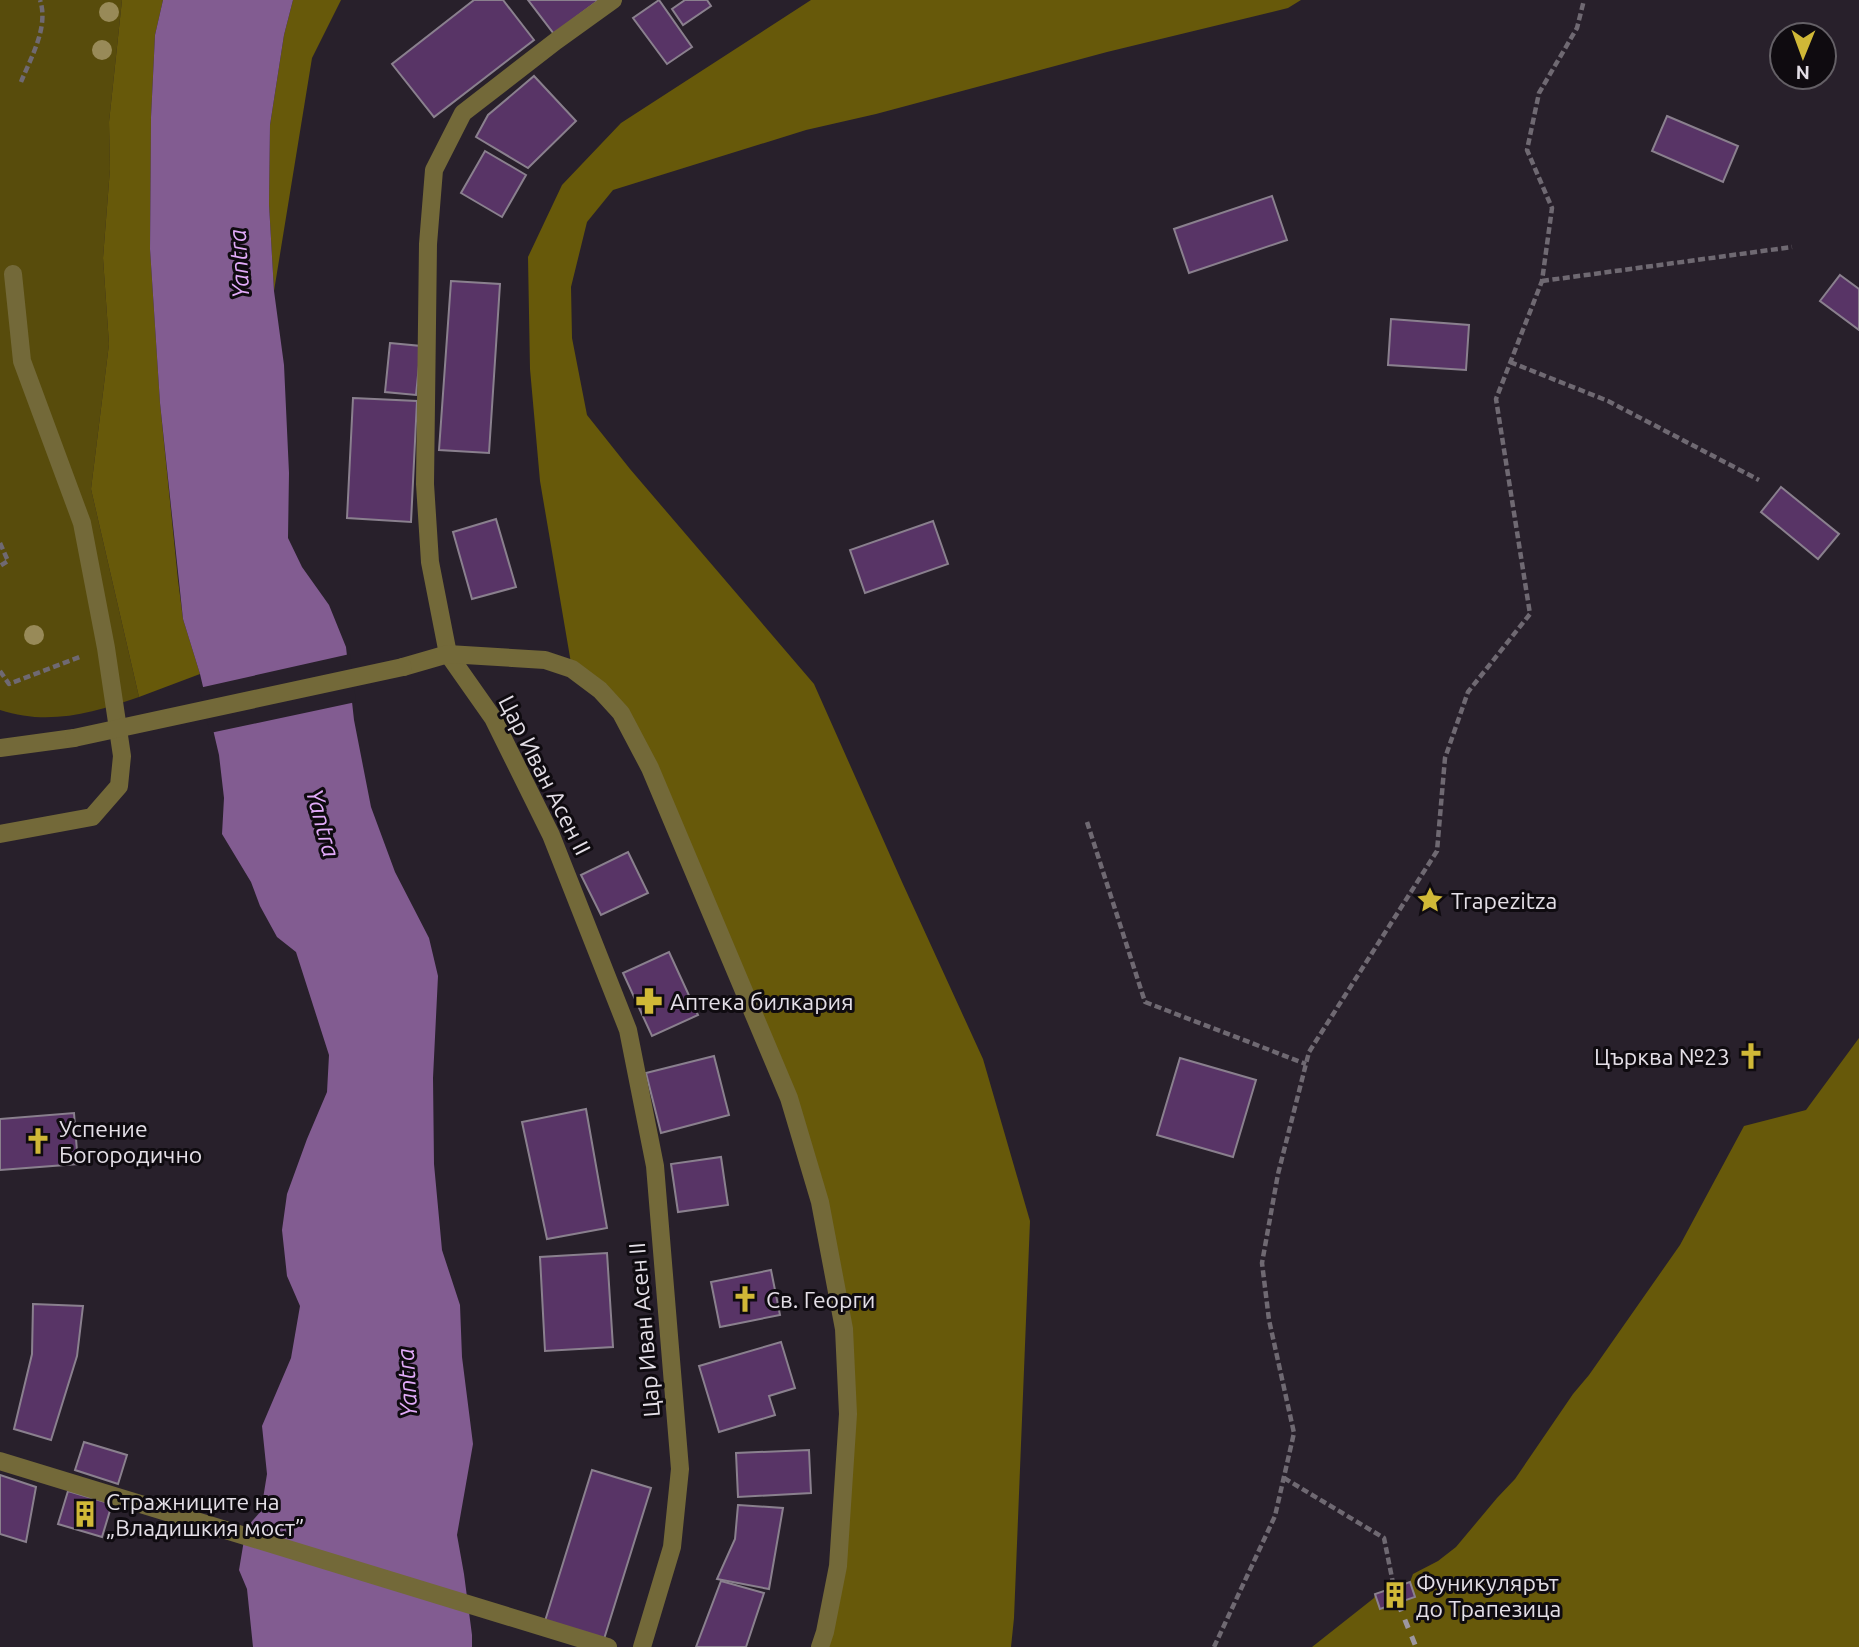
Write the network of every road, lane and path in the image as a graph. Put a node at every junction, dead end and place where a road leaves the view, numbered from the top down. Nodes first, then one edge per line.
1 (40, 0) edge
2 (614, 0) edge
3 (1584, 0) edge
4 (21, 82) dead end
5 (1792, 247) dead end
6 (13, 274) dead end
7 (1542, 281) junction
8 (1510, 362) junction
9 (1759, 480) dead end
10 (0, 543) edge
11 (0, 566) edge
12 (106, 648) junction
13 (448, 654) junction
14 (0, 671) edge
15 (0, 748) edge
16 (1087, 822) dead end
17 (0, 834) edge
18 (1306, 1064) junction
19 (0, 1461) edge
20 (1284, 1478) junction
21 (1394, 1588) dead end
22 (608, 1647) edge
23 (642, 1647) edge
24 (820, 1647) edge
25 (1214, 1647) edge

1 - 4 path
2 - 13 street, Цар Иван Асен II
3 - 7 path
5 - 7 path
6 - 12 street
7 - 8 path
8 - 9 path
8 - 18 path
10 - 11 path
12 - 14 path
12 - 17 street
13 - 15 street, bridge
13 - 23 street, Цар Иван Асен II
13 - 24 street
16 - 18 path
18 - 20 path
19 - 22 street
20 - 21 path
20 - 25 path

